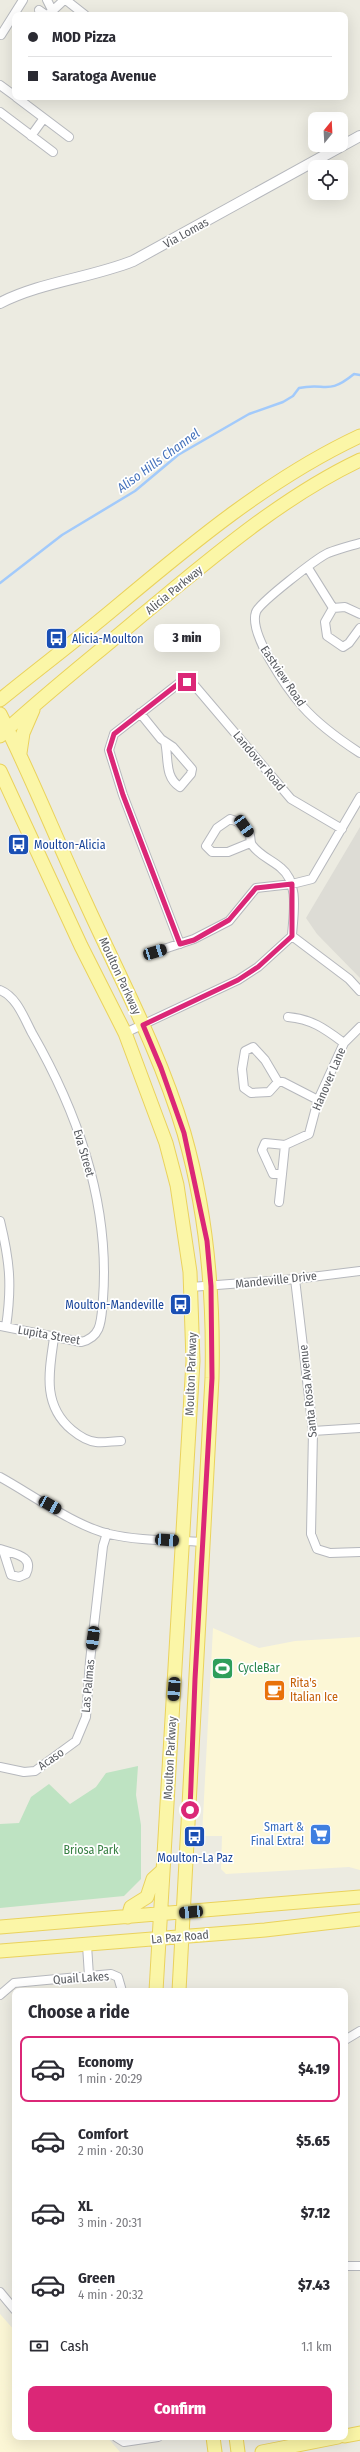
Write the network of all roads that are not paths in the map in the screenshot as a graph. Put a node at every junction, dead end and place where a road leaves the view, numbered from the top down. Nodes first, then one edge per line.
1 (24, 0) edge
2 (47, 0) edge
3 (65, 0) edge
4 (16, 12) edge
5 (46, 12) edge
6 (81, 12) edge
7 (12, 18) edge
8 (1, 35) edge
9 (0, 84) edge
10 (12, 93) edge
11 (21, 100) edge
12 (0, 112) edge
13 (44, 118) junction
14 (31, 136) junction
15 (360, 136) edge
16 (69, 137) dead end
17 (53, 152) dead end
18 (0, 303) edge
19 (360, 436) edge
20 (360, 460) edge
21 (360, 543) edge
22 (308, 568) junction
23 (333, 608) junction
24 (360, 614) edge
25 (360, 628) edge
26 (0, 700) edge
27 (37, 704) junction
28 (140, 713) junction
29 (0, 714) edge
30 (4, 732) edge
31 (165, 742) junction
32 (360, 752) edge
33 (20, 753) junction
34 (0, 771) edge
35 (360, 797) edge
36 (342, 829) junction
37 (250, 843) junction
38 (292, 884) junction
39 (292, 936) junction
40 (180, 944) junction
41 (155, 952) dead end
42 (0, 990) edge
43 (360, 991) edge
44 (288, 1017) dead end
45 (143, 1025) junction
46 (360, 1027) edge
47 (125, 1034) junction
48 (344, 1043) junction
49 (278, 1082) junction
50 (318, 1100) junction
51 (285, 1145) junction
52 (282, 1174) junction
53 (279, 1202) dead end
54 (0, 1222) edge
55 (360, 1271) edge
56 (295, 1279) junction
57 (211, 1286) junction
58 (191, 1287) junction
59 (3, 1327) edge
60 (96, 1335) joint
61 (54, 1338) junction
62 (360, 1428) edge
63 (313, 1431) junction
64 (121, 1441) dead end
65 (0, 1477) edge
66 (107, 1533) junction
67 (183, 1541) junction
68 (204, 1542) junction
69 (360, 1552) edge
70 (76, 1742) joint
71 (0, 1767) edge
72 (164, 1870) junction
73 (360, 1897) edge
74 (182, 1912) junction
75 (160, 1914) junction
76 (128, 1917) junction
77 (360, 1919) edge
78 (0, 1927) edge
79 (181, 1937) junction
80 (158, 1939) junction
81 (87, 1945) junction
82 (0, 1951) edge
83 (89, 1976) junction
84 (121, 1988) edge
85 (156, 1988) edge
86 (179, 1988) edge
87 (0, 1995) edge
88 (360, 2031) edge
89 (348, 2038) edge
90 (348, 2266) edge
91 (360, 2266) edge
92 (0, 2292) edge
93 (12, 2306) edge
94 (360, 2433) edge
95 (348, 2435) edge
96 (121, 2440) edge
97 (138, 2440) edge
98 (213, 2440) edge
99 (236, 2440) edge
100 (323, 2440) edge
101 (215, 2452) edge
102 (238, 2452) edge
103 (262, 2452) edge

1 - 4 street
2 - 5 street
3 - 5 street
3 - 6 street
7 - 8 street
9 - 10 street
11 - 13 street
12 - 14 street
13 - 14 street
13 - 16 street
14 - 17 street
15 - 18 street, Via Lomas
19 - 26 main road, Alicia Parkway
20 - 27 main road, Alicia Parkway
21 - 22 street
22 - 23 street
22 - 32 street, Eastview Road
23 - 24 street
23 - 25 street
27 - 30 main road, Alicia Parkway
27 - 33 main road
28 - 31 street
28 - 36 street, Landover Road
28 - 40 street
29 - 30 main road, Moulton Parkway
30 - 33 main road, Moulton Parkway
31 - 31 street
33 - 45 main road, Moulton Parkway
34 - 47 main road, Moulton Parkway
35 - 36 street
36 - 38 street
37 - 37 street
37 - 38 street
38 - 39 street
38 - 40 street
39 - 43 street
39 - 45 street
40 - 41 street
42 - 60 street, Eva Street
44 - 48 street
45 - 47 street
45 - 57 main road, Moulton Parkway
46 - 48 street, Hanover Lane
47 - 58 main road, Moulton Parkway
48 - 50 street, Hanover Lane
49 - 49 street
49 - 50 street
50 - 51 street, Hanover Lane
51 - 52 street
51 - 52 street
52 - 53 street
54 - 59 street
55 - 56 street, Mandeville Drive
56 - 57 street, Mandeville Drive
56 - 63 street, Santa Rosa Avenue
57 - 58 street, Mandeville Drive
57 - 68 main road, Moulton Parkway
58 - 67 main road, Moulton Parkway
59 - 61 street, Lupita Street
60 - 61 street, Lupita Street
61 - 64 street
62 - 63 street
63 - 69 street, Santa Rosa Avenue
65 - 66 street
66 - 67 street
66 - 70 street, Las Palmas
67 - 68 street
67 - 72 main road, Moulton Parkway
68 - 74 main road, Moulton Parkway
70 - 71 street, Acaso
72 - 75 main road, Moulton Parkway
72 - 76 main road
73 - 74 main road, La Paz Road
74 - 75 main road, La Paz Road
74 - 79 main road, Moulton Parkway
75 - 76 main road, La Paz Road
75 - 80 main road, Moulton Parkway
76 - 78 main road, La Paz Road
77 - 79 main road, La Paz Road
79 - 80 main road, La Paz Road
79 - 86 main road, Moulton Parkway
80 - 81 main road, La Paz Road
80 - 85 main road, Moulton Parkway
81 - 82 main road, La Paz Road
81 - 83 street
83 - 84 street, Quail Lakes
83 - 87 street, Quail Lakes
88 - 89 street
90 - 91 street
92 - 93 street
94 - 95 main road
96 - 97 street
98 - 101 main road
99 - 102 main road
100 - 103 main road

